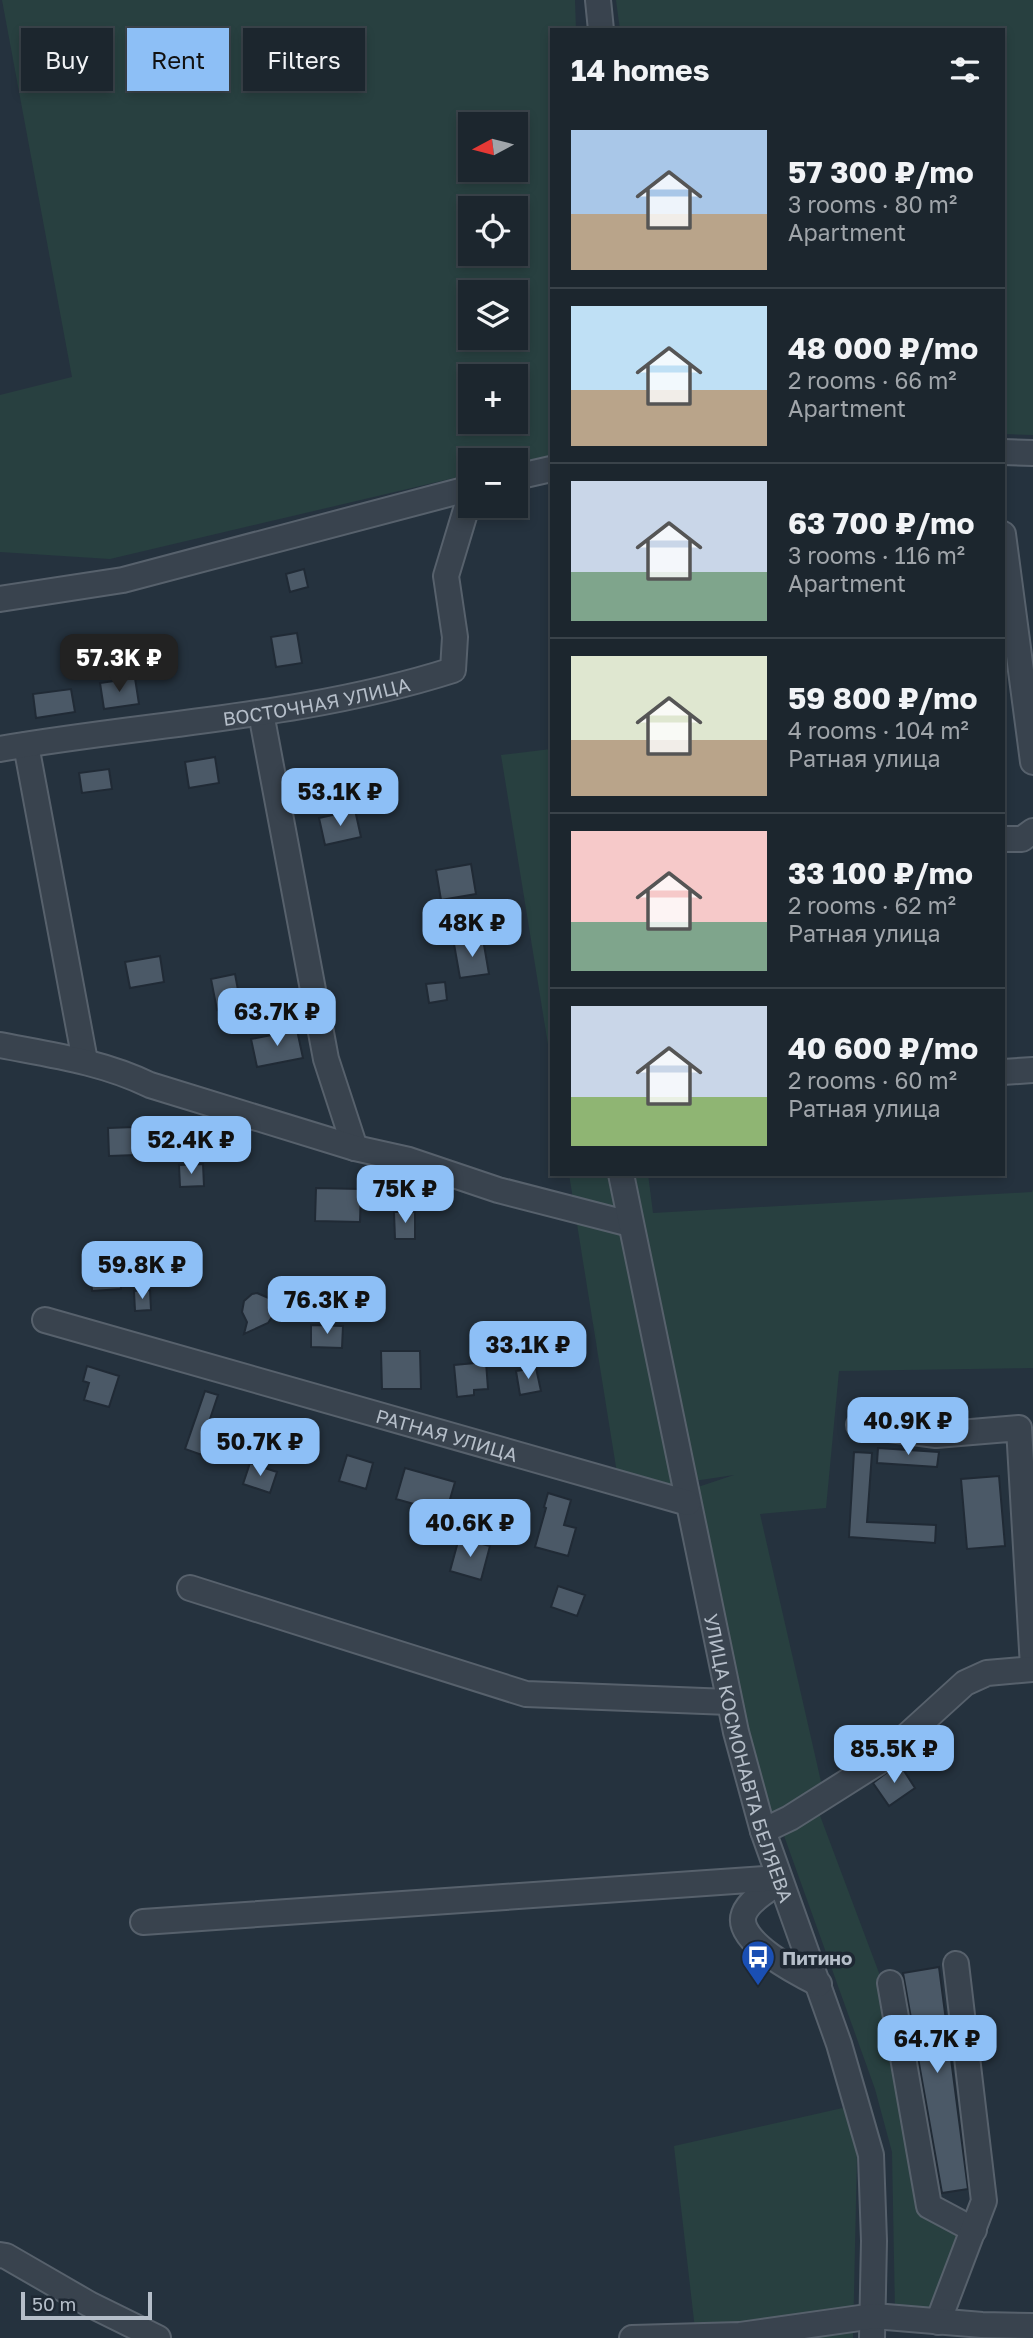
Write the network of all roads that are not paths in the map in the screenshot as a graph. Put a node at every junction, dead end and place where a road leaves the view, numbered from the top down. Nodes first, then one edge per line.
1 (598, 0) edge
2 (601, 28) edge
3 (1005, 452) edge
4 (1033, 453) edge
5 (550, 469) edge
6 (528, 474) edge
7 (458, 494) edge
8 (463, 518) edge
9 (1005, 559) edge
10 (1008, 597) edge
11 (0, 598) edge
12 (261, 713) junction
13 (26, 745) junction
14 (0, 749) edge
15 (1033, 762) edge
16 (1033, 831) edge
17 (1005, 839) edge
18 (0, 1045) edge
19 (85, 1061) junction
20 (1033, 1070) edge
21 (1005, 1072) edge
22 (355, 1148) junction
23 (621, 1176) edge
24 (630, 1224) junction
25 (45, 1320) dead end
26 (859, 1425) dead end
27 (688, 1503) junction
28 (1030, 1563) edge
29 (190, 1588) dead end
30 (1033, 1668) edge
31 (729, 1702) junction
32 (762, 1831) junction
33 (780, 1880) junction
34 (143, 1923) dead end
35 (956, 1964) dead end
36 (890, 1983) dead end
37 (819, 1984) junction
38 (974, 2230) junction
39 (0, 2255) edge
40 (938, 2322) junction
41 (1033, 2326) edge
42 (873, 2327) edge
43 (986, 2331) edge
44 (740, 2336) edge
45 (158, 2338) edge
46 (632, 2338) edge

1 - 2 street
3 - 4 street
5 - 6 street
7 - 11 street
8 - 12 street, ВОСТОЧНАЯ УЛИЦА
9 - 10 street
10 - 15 street
12 - 13 street, ВОСТОЧНАЯ УЛИЦА
12 - 22 street
13 - 14 street, ВОСТОЧНАЯ УЛИЦА
13 - 19 street
16 - 17 street
18 - 19 street
19 - 22 street
20 - 21 street
22 - 24 street
23 - 24 street, УЛИЦА КОСМОНАВТА БЕЛЯЕВА
24 - 27 street, УЛИЦА КОСМОНАВТА БЕЛЯЕВА
25 - 27 street, РАТНАЯ УЛИЦА
26 - 28 street
27 - 31 street, УЛИЦА КОСМОНАВТА БЕЛЯЕВА
28 - 30 street
29 - 31 street
30 - 32 street
31 - 32 street, УЛИЦА КОСМОНАВТА БЕЛЯЕВА
32 - 33 street, УЛИЦА КОСМОНАВТА БЕЛЯЕВА
33 - 34 street
33 - 37 street, УЛИЦА КОСМОНАВТА БЕЛЯЕВА
33 - 37 street
35 - 38 street
36 - 38 street
37 - 42 street, УЛИЦА КОСМОНАВТА БЕЛЯЕВА
38 - 40 street
39 - 45 street
40 - 42 street
40 - 43 street
41 - 43 street
42 - 44 street
44 - 46 street

